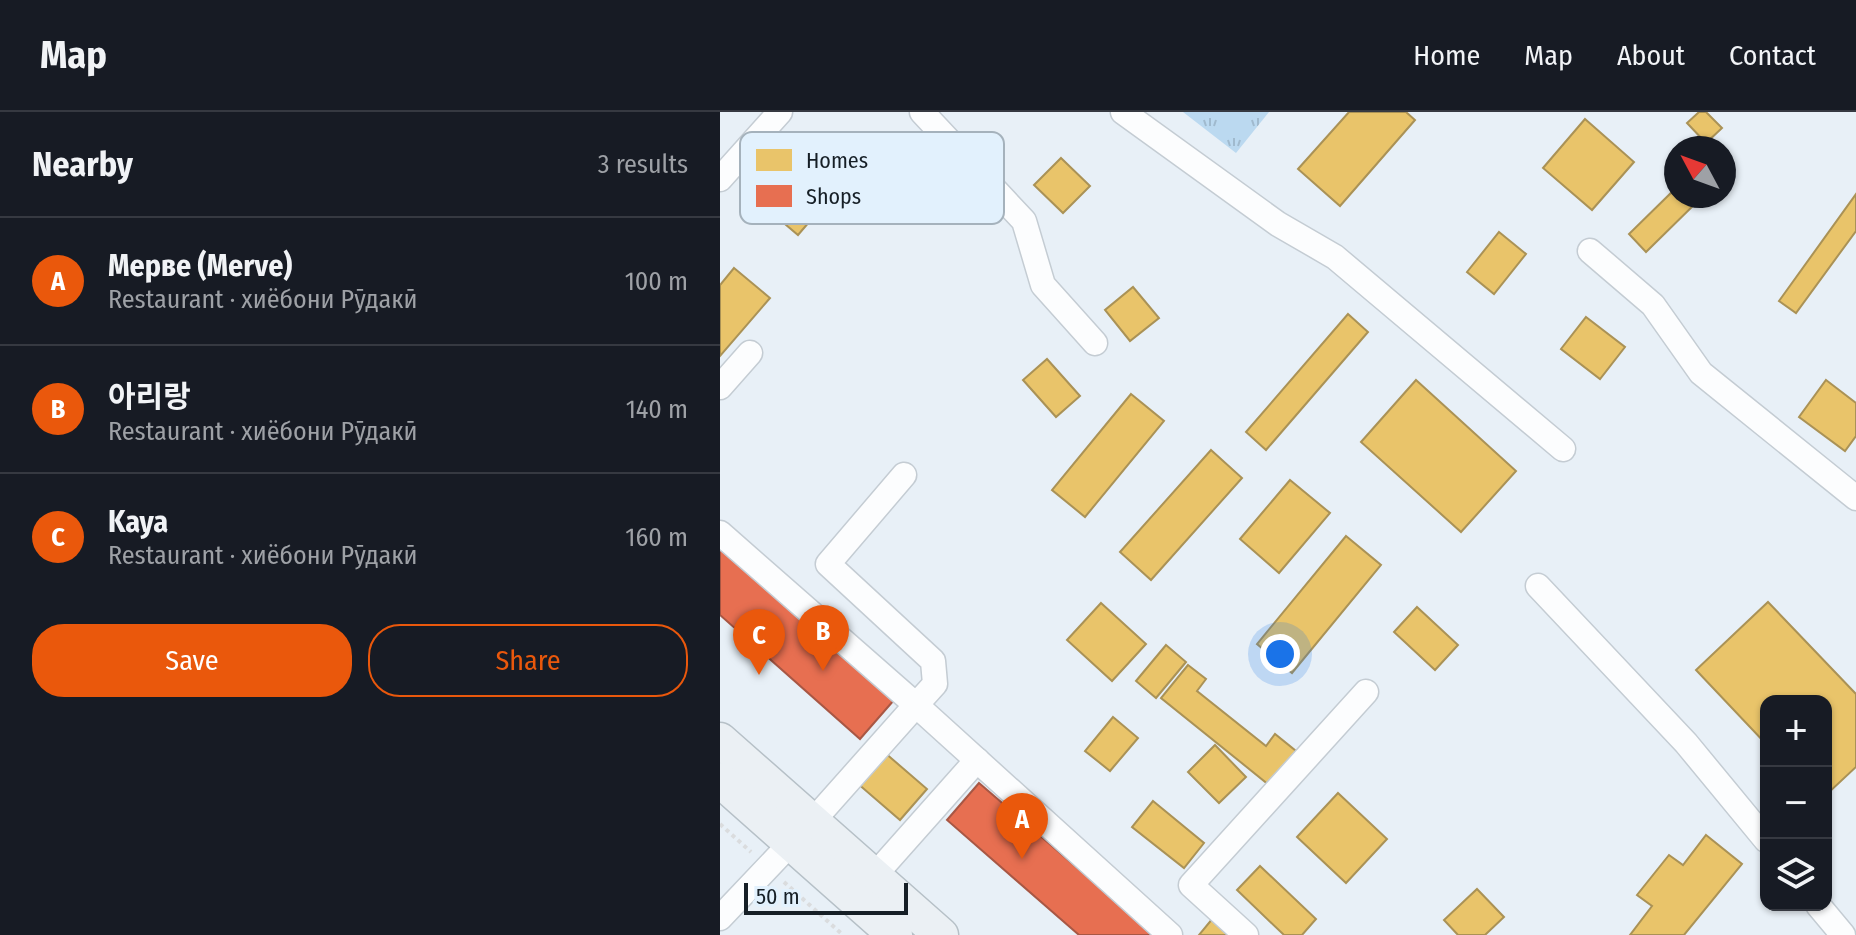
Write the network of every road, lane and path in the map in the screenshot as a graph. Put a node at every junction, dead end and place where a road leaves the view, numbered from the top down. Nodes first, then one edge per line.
1 (780, 112) edge
2 (922, 112) edge
3 (1123, 112) edge
4 (762, 132) edge
5 (941, 132) edge
6 (740, 157) edge
7 (720, 179) edge
8 (1004, 200) edge
9 (1590, 251) dead end
10 (1095, 343) dead end
11 (750, 353) dead end
12 (720, 387) edge
13 (1563, 449) dead end
14 (904, 475) dead end
15 (1856, 498) edge
16 (720, 533) edge
17 (1538, 586) dead end
18 (1366, 692) dead end
19 (916, 705) junction
20 (720, 740) edge
21 (977, 760) junction
22 (720, 780) edge
23 (720, 824) edge
24 (802, 832) junction
25 (1765, 839) edge
26 (767, 867) junction
27 (874, 876) junction
28 (1823, 911) edge
29 (720, 918) edge
30 (843, 935) edge
31 (895, 935) edge
32 (941, 935) edge
33 (1170, 935) edge
34 (1246, 935) edge
35 (1843, 935) edge

1 - 4 street
2 - 5 street
3 - 13 street
6 - 7 street
8 - 10 street
9 - 15 street
11 - 12 street
14 - 19 street
16 - 19 street
17 - 25 street
18 - 34 street
19 - 21 street
19 - 24 street
20 - 24 highway
21 - 27 street
21 - 33 street
22 - 24 highway
23 - 26 path
24 - 26 street
24 - 27 highway
24 - 31 highway
26 - 29 street
26 - 30 path
27 - 32 highway
28 - 35 street

